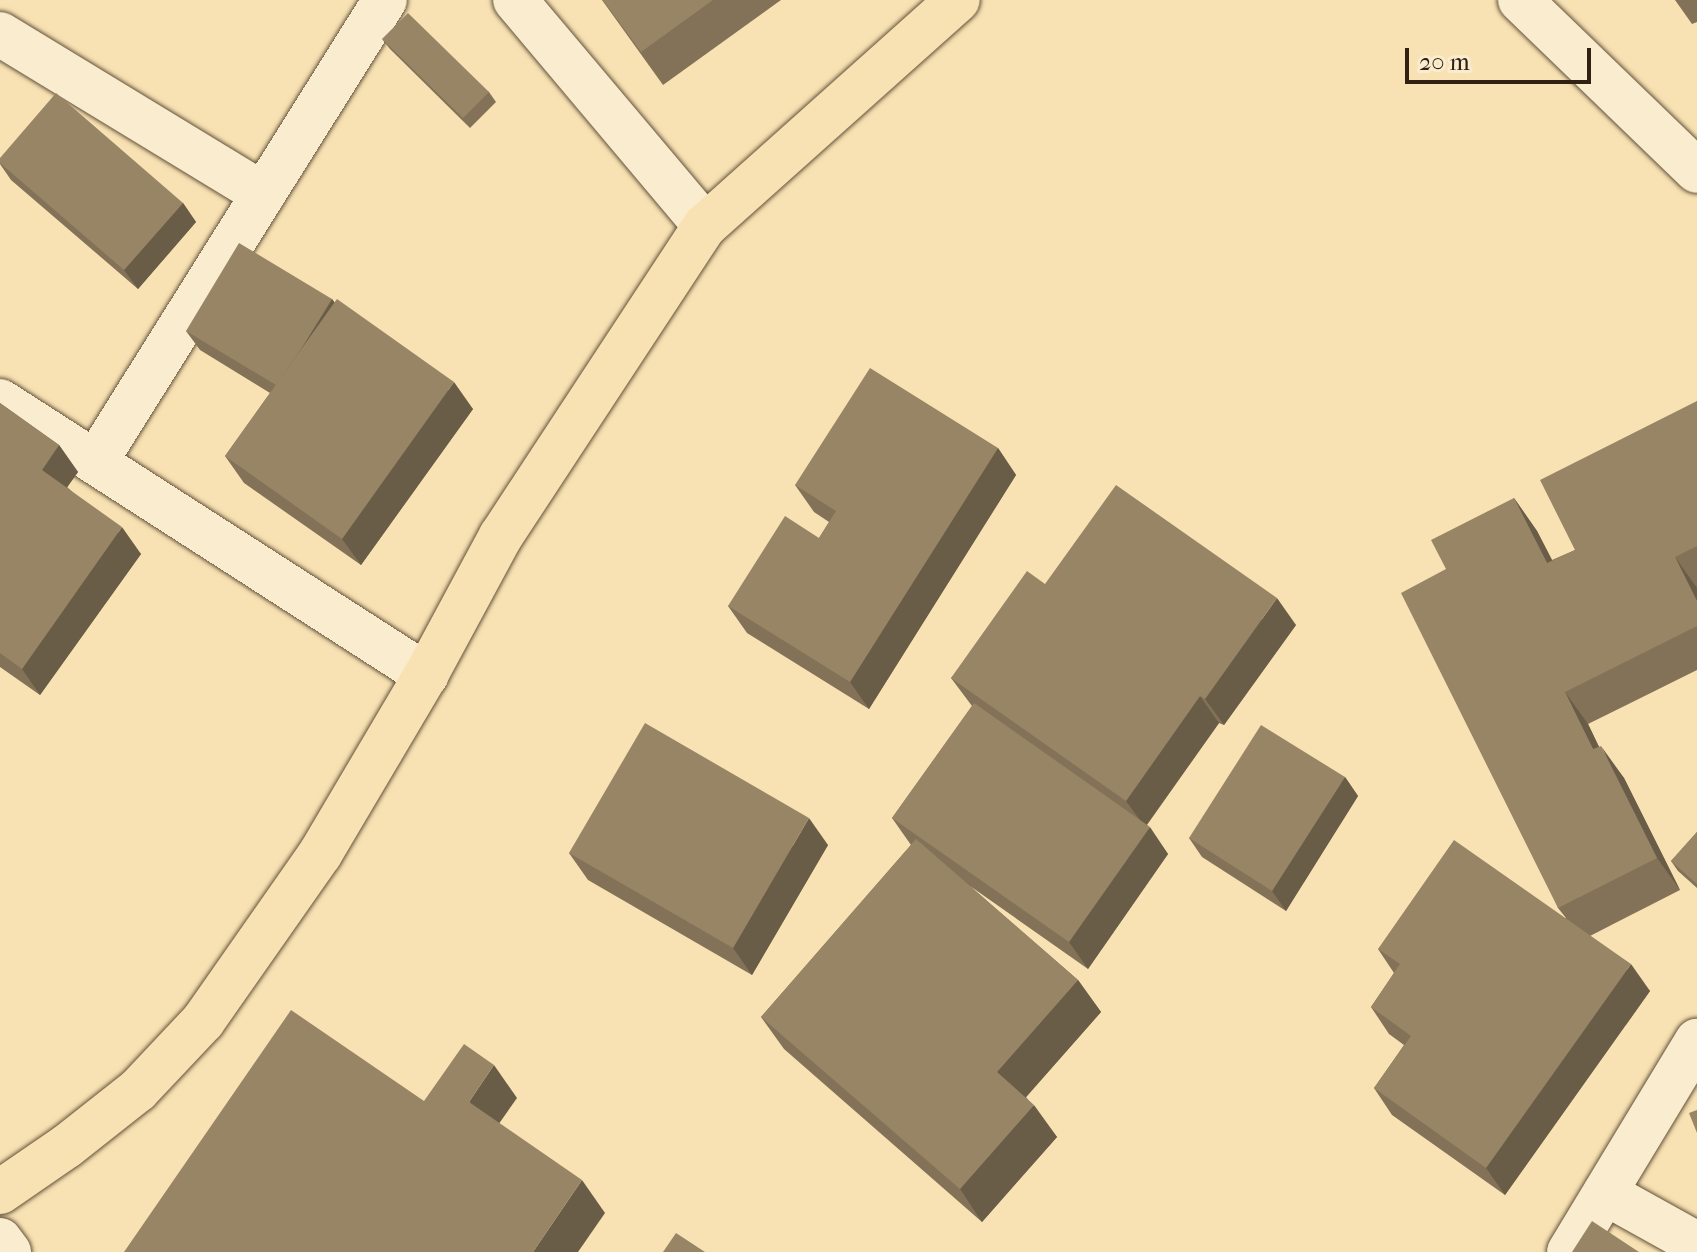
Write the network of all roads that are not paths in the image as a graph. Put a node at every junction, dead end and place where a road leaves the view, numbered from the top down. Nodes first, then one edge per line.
1 (16, 0) edge
2 (385, 0) edge
3 (515, 0) edge
4 (958, 0) edge
5 (1520, 0) edge
6 (0, 25) edge
7 (0, 34) edge
8 (1697, 171) edge
9 (263, 194) junction
10 (705, 226) junction
11 (0, 401) edge
12 (96, 461) junction
13 (426, 675) junction
14 (1697, 1041) edge
15 (0, 1192) edge
16 (1605, 1193) junction
17 (0, 1240) edge
18 (1697, 1244) edge
19 (9, 1252) edge
20 (1569, 1252) edge

1 - 6 street
2 - 9 street
3 - 10 street
4 - 10 main road
5 - 8 street
7 - 9 street
9 - 12 street
10 - 13 main road
11 - 12 street
12 - 13 street
13 - 15 main road
14 - 16 street
16 - 18 street
16 - 20 street
17 - 19 street

